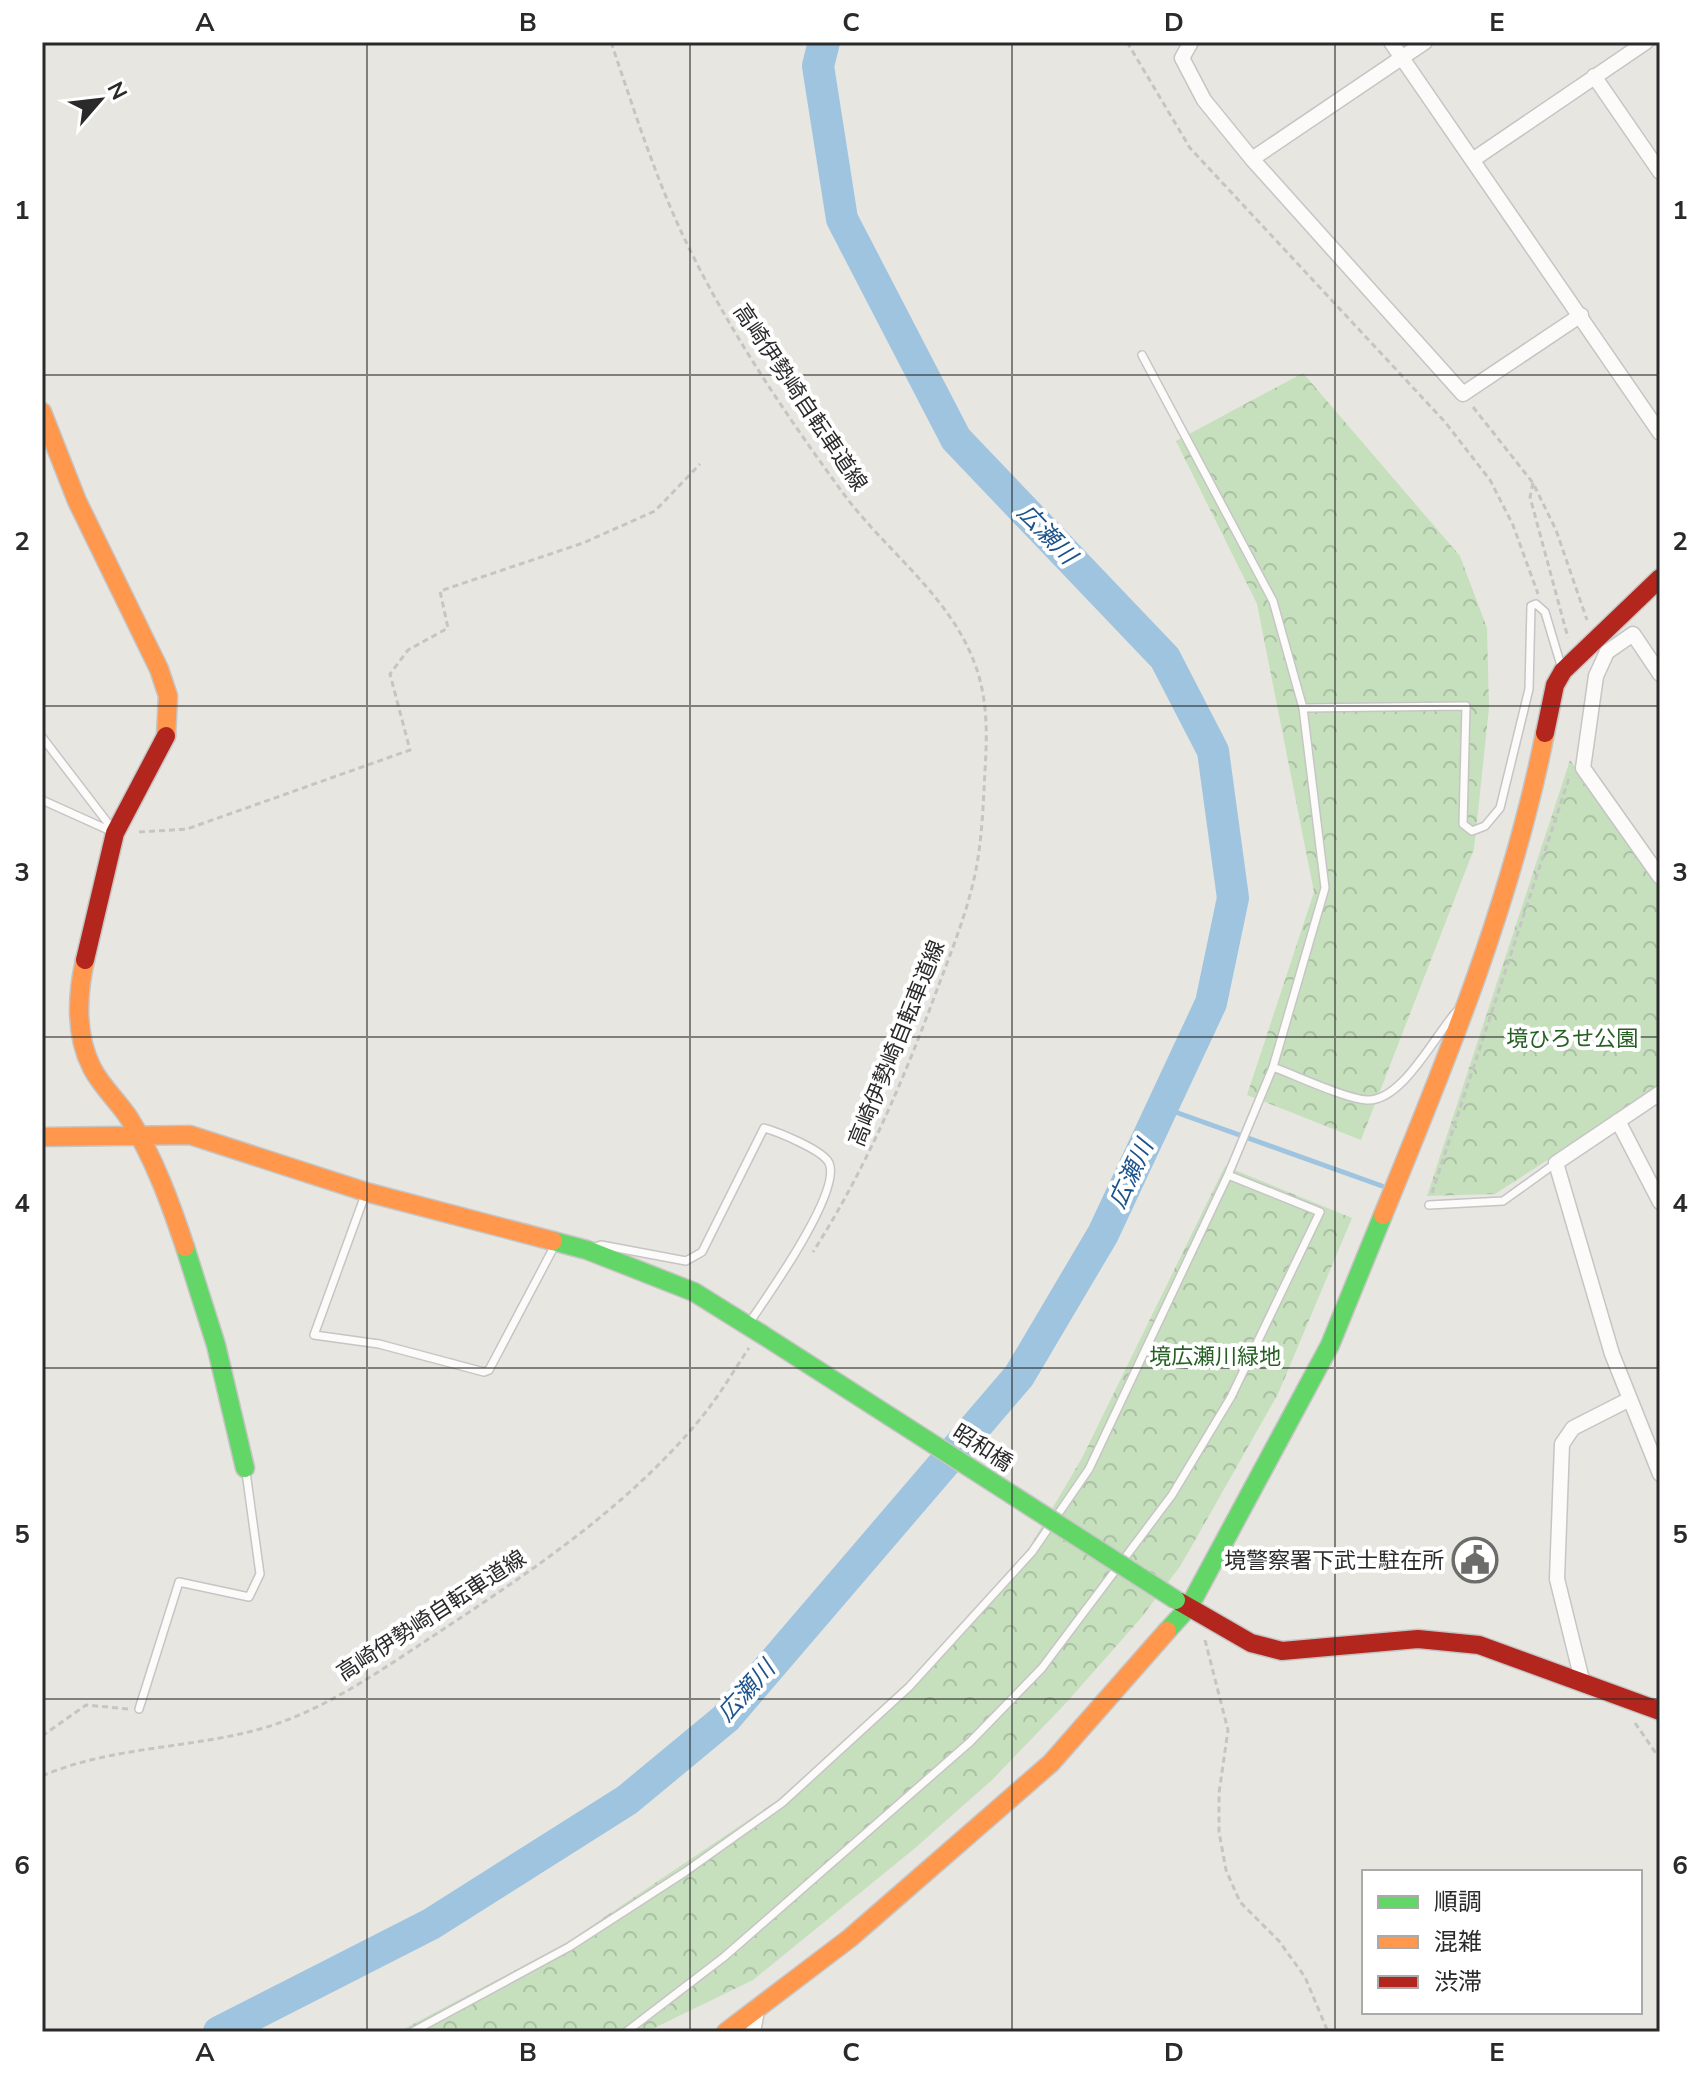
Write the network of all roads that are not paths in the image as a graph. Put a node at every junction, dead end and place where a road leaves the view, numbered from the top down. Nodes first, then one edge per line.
1 (1191, 42) edge
2 (1391, 42) edge
3 (1425, 42) edge
4 (1646, 42) edge
5 (1402, 58) junction
6 (1594, 76) junction
7 (1252, 159) junction
8 (1474, 159) junction
9 (1660, 172) edge
10 (1581, 315) junction
11 (1142, 355) dead end
12 (42, 412) edge
13 (1660, 433) edge
14 (1660, 578) edge
15 (1568, 666) junction
16 (1660, 674) edge
17 (1303, 708) junction
18 (42, 737) edge
19 (42, 800) edge
20 (115, 833) junction
21 (1660, 877) edge
22 (1469, 998) junction
23 (1273, 1067) junction
24 (1660, 1093) edge
25 (1618, 1121) junction
26 (140, 1135) junction
27 (42, 1137) edge
28 (1556, 1163) junction
29 (1228, 1175) junction
30 (366, 1192) junction
31 (1660, 1202) edge
32 (1429, 1205) dead end
33 (556, 1243) junction
34 (587, 1250) junction
35 (755, 1333) junction
36 (1630, 1399) junction
37 (245, 1468) joint
38 (1660, 1474) edge
39 (1183, 1604) junction
40 (1582, 1680) junction
41 (139, 1709) road end
42 (1660, 1711) edge
43 (757, 2011) junction
44 (412, 2032) edge
45 (626, 2032) edge
46 (726, 2032) edge
47 (753, 2032) edge

1 - 7 street
2 - 5 street
3 - 5 street
4 - 6 street
5 - 7 street
5 - 8 street
6 - 8 street
6 - 9 street
7 - 10 street
8 - 10 street
10 - 13 street
11 - 17 lane
12 - 20 street
14 - 15 street
15 - 17 lane
15 - 22 street
16 - 21 street
17 - 23 lane
18 - 20 lane
19 - 20 lane
20 - 26 street
22 - 23 lane
22 - 39 street
23 - 29 lane
24 - 25 street
25 - 28 street
25 - 31 street
26 - 27 street, 昭和橋
26 - 30 street, 昭和橋
26 - 37 street
28 - 32 lane
28 - 36 street
29 - 44 lane
29 - 45 lane
30 - 33 street, 昭和橋
30 - 33 lane
33 - 34 street, 昭和橋
34 - 35 street, 昭和橋
34 - 35 lane
35 - 39 street, 昭和橋, bridge
36 - 38 street
36 - 40 street
37 - 41 lane
39 - 40 street, 昭和橋
39 - 43 street
40 - 42 street, 昭和橋
43 - 46 street
43 - 47 street

